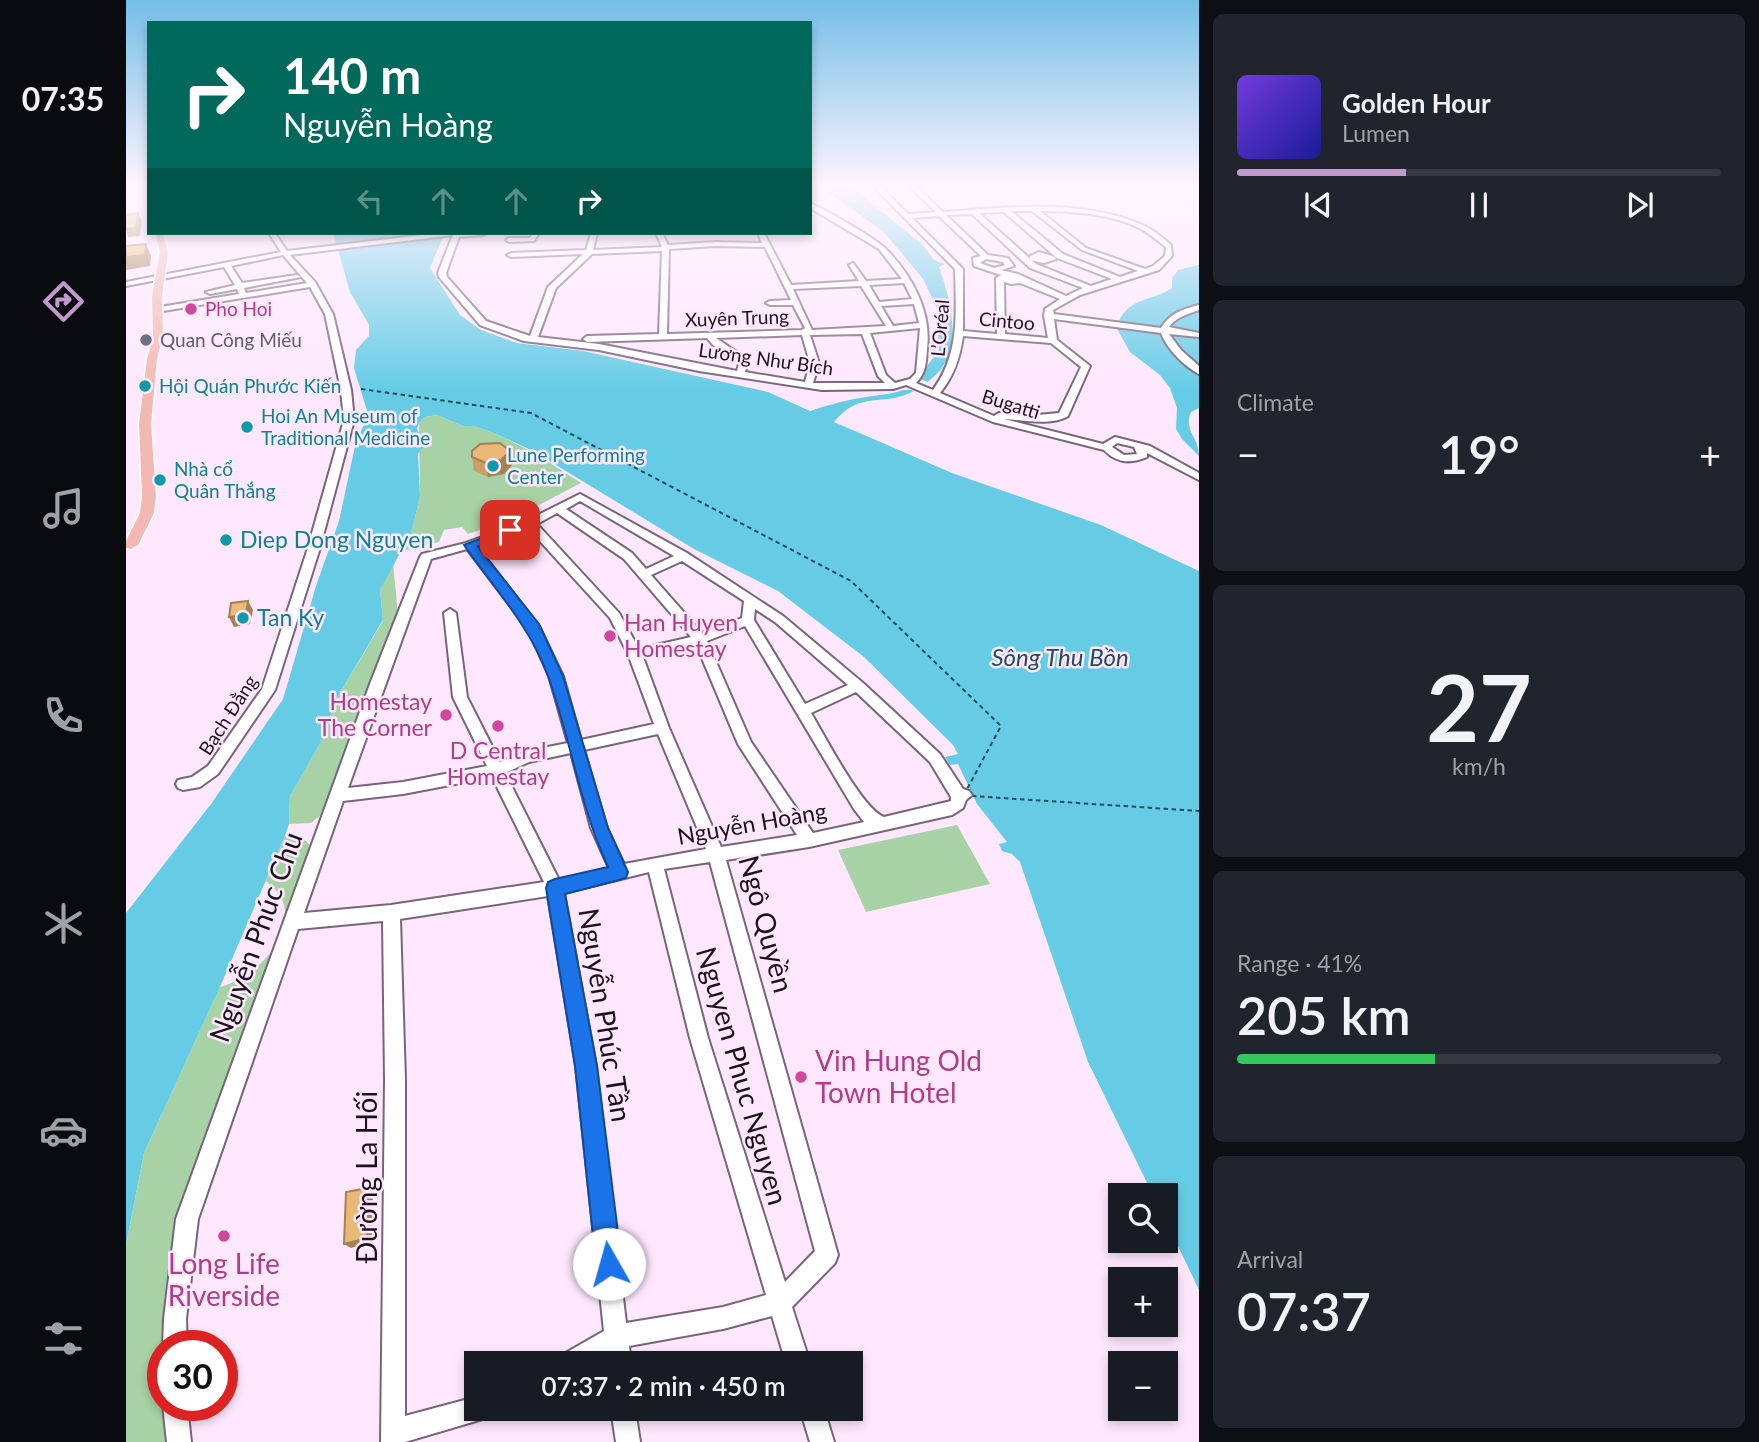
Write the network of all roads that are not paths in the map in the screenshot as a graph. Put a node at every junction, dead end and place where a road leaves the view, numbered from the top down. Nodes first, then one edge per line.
1 (164, 254) edge
2 (278, 254) edge
3 (286, 254) edge
4 (449, 254) edge
5 (565, 254) edge
6 (588, 254) edge
7 (666, 254) edge
8 (773, 254) edge
9 (886, 254) edge
10 (945, 254) edge
11 (983, 254) edge
12 (1018, 254) edge
13 (1057, 254) edge
14 (1098, 254) edge
15 (1169, 254) edge
16 (511, 255) dead end
17 (986, 257) junction
18 (226, 264) junction
19 (853, 265) dead end
20 (1144, 271) junction
21 (1000, 274) junction
22 (160, 278) junction
23 (309, 279) junction
24 (1118, 279) junction
25 (907, 281) junction
26 (862, 283) junction
27 (126, 284) edge
28 (240, 286) junction
29 (790, 287) junction
30 (1089, 288) junction
31 (244, 296) junction
32 (1065, 298) junction
33 (916, 301) junction
34 (797, 302) junction
35 (770, 303) dead end
36 (877, 304) junction
37 (157, 306) junction
38 (1199, 307) edge
39 (1048, 316) junction
40 (924, 325) junction
41 (890, 327) junction
42 (1163, 330) junction
43 (865, 331) junction
44 (805, 332) junction
45 (958, 333) junction
46 (709, 334) junction
47 (1199, 335) edge
48 (663, 336) junction
49 (637, 337) junction
50 (1001, 337) junction
51 (533, 340) junction
52 (551, 341) junction
53 (1053, 341) junction
54 (640, 355) junction
55 (1199, 371) edge
56 (740, 375) junction
57 (910, 382) junction
58 (808, 384) junction
59 (893, 386) junction
60 (937, 391) junction
61 (999, 416) junction
62 (1138, 445) junction
63 (1107, 446) junction
64 (1199, 477) edge
65 (557, 508) junction
66 (530, 523) junction
67 (131, 545) dead end
68 (470, 545) junction
69 (683, 556) junction
70 (644, 574) junction
71 (750, 599) junction
72 (450, 613) dead end
73 (748, 620) junction
74 (700, 639) junction
75 (635, 654) junction
76 (858, 686) junction
77 (802, 711) junction
78 (662, 728) junction
79 (576, 745) junction
80 (496, 770) junction
81 (183, 784) dead end
82 (338, 795) junction
83 (882, 823) junction
84 (809, 840) junction
85 (716, 853) junction
86 (654, 864) junction
87 (619, 872) junction
88 (555, 888) junction
89 (391, 913) junction
90 (294, 922) junction
91 (780, 1303) junction
92 (175, 1330) edge
93 (617, 1336) junction
94 (591, 1351) edge
95 (618, 1351) edge
96 (794, 1351) edge
97 (464, 1413) edge
98 (177, 1421) edge
99 (625, 1421) edge
100 (816, 1421) edge
101 (392, 1437) edge
102 (179, 1442) edge
103 (628, 1442) edge
104 (822, 1442) edge

1 - 22 main road
2 - 18 street
3 - 23 street, Bạch Đằng
4 - 51 street, Lương Như Bích
5 - 16 street
6 - 51 street
7 - 48 street
8 - 29 street
9 - 25 street
10 - 45 street, L’Oréal
11 - 17 street
12 - 30 street
13 - 24 street
14 - 20 street
15 - 20 street
17 - 21 street
17 - 21 street
18 - 22 street
18 - 28 street
19 - 26 street
20 - 24 street
21 - 32 street
21 - 50 street
22 - 27 street
22 - 37 main road
23 - 28 street
23 - 31 street
23 - 81 street, Bạch Đằng
24 - 30 street
25 - 26 street
25 - 33 street
26 - 29 street
26 - 36 street
28 - 31 street
28 - 37 street
29 - 34 street
30 - 32 street
31 - 37 street
32 - 39 street
33 - 36 street
33 - 40 street
34 - 35 street
34 - 44 street
36 - 41 street
37 - 67 main road
38 - 42 street
39 - 42 street
39 - 53 street
40 - 41 street, Xuyên Trung
40 - 57 street
41 - 43 street, Xuyên Trung
42 - 47 street
42 - 55 street
43 - 44 street, Xuyên Trung
43 - 59 street
44 - 46 street, Xuyên Trung
44 - 58 street
45 - 50 street, Cintoo
45 - 60 street, L’Oréal
46 - 48 street, Xuyên Trung
46 - 56 street
48 - 49 street, Xuyên Trung
49 - 52 street, Xuyên Trung
49 - 54 street
50 - 53 street, Cintoo
51 - 52 street, Lương Như Bích
52 - 54 street, Lương Như Bích
53 - 61 street
54 - 56 street, Lương Như Bích
56 - 58 street, Lương Như Bích
57 - 59 street, Lương Như Bích
57 - 60 street
57 - 63 street, Bugatti
58 - 59 street, Lương Như Bích
60 - 61 street
61 - 63 street
62 - 63 street
62 - 63 street
62 - 64 street
65 - 66 street
65 - 69 street
65 - 70 street
66 - 68 street
66 - 75 street, Ngô Quyền
68 - 79 street
68 - 82 street, Nguyễn Phúc Chu
69 - 70 street
69 - 71 street
70 - 74 street
71 - 73 street
71 - 76 street
72 - 80 street, Nguyễn Phúc Tần
73 - 74 street
73 - 77 street
74 - 75 street
74 - 84 street
75 - 78 street, Ngô Quyền
76 - 77 street
76 - 83 street, Nguyễn Hoàng
77 - 83 street
78 - 79 street
78 - 85 street, Ngô Quyền
79 - 80 street
79 - 87 street
80 - 82 street
80 - 88 street, Nguyễn Phúc Tần
82 - 90 street, Nguyễn Phúc Chu
83 - 84 street, Nguyễn Hoàng
84 - 85 street, Nguyễn Hoàng
85 - 86 street, Nguyễn Hoàng
85 - 91 street, Ngô Quyền
86 - 87 street, Nguyễn Hoàng
86 - 91 street, Nguyen Phuc Nguyen
87 - 88 street, Nguyễn Hoàng
88 - 89 street, Nguyễn Hoàng
88 - 93 street, Nguyễn Phúc Tần
89 - 90 street, Nguyễn Hoàng
89 - 101 street, Đường La Hối
90 - 92 street, Nguyễn Phúc Chu
91 - 93 street
91 - 96 street
93 - 94 street
93 - 95 street, Nguyễn Phúc Tần
97 - 101 street
98 - 102 street
99 - 103 street
100 - 104 street

